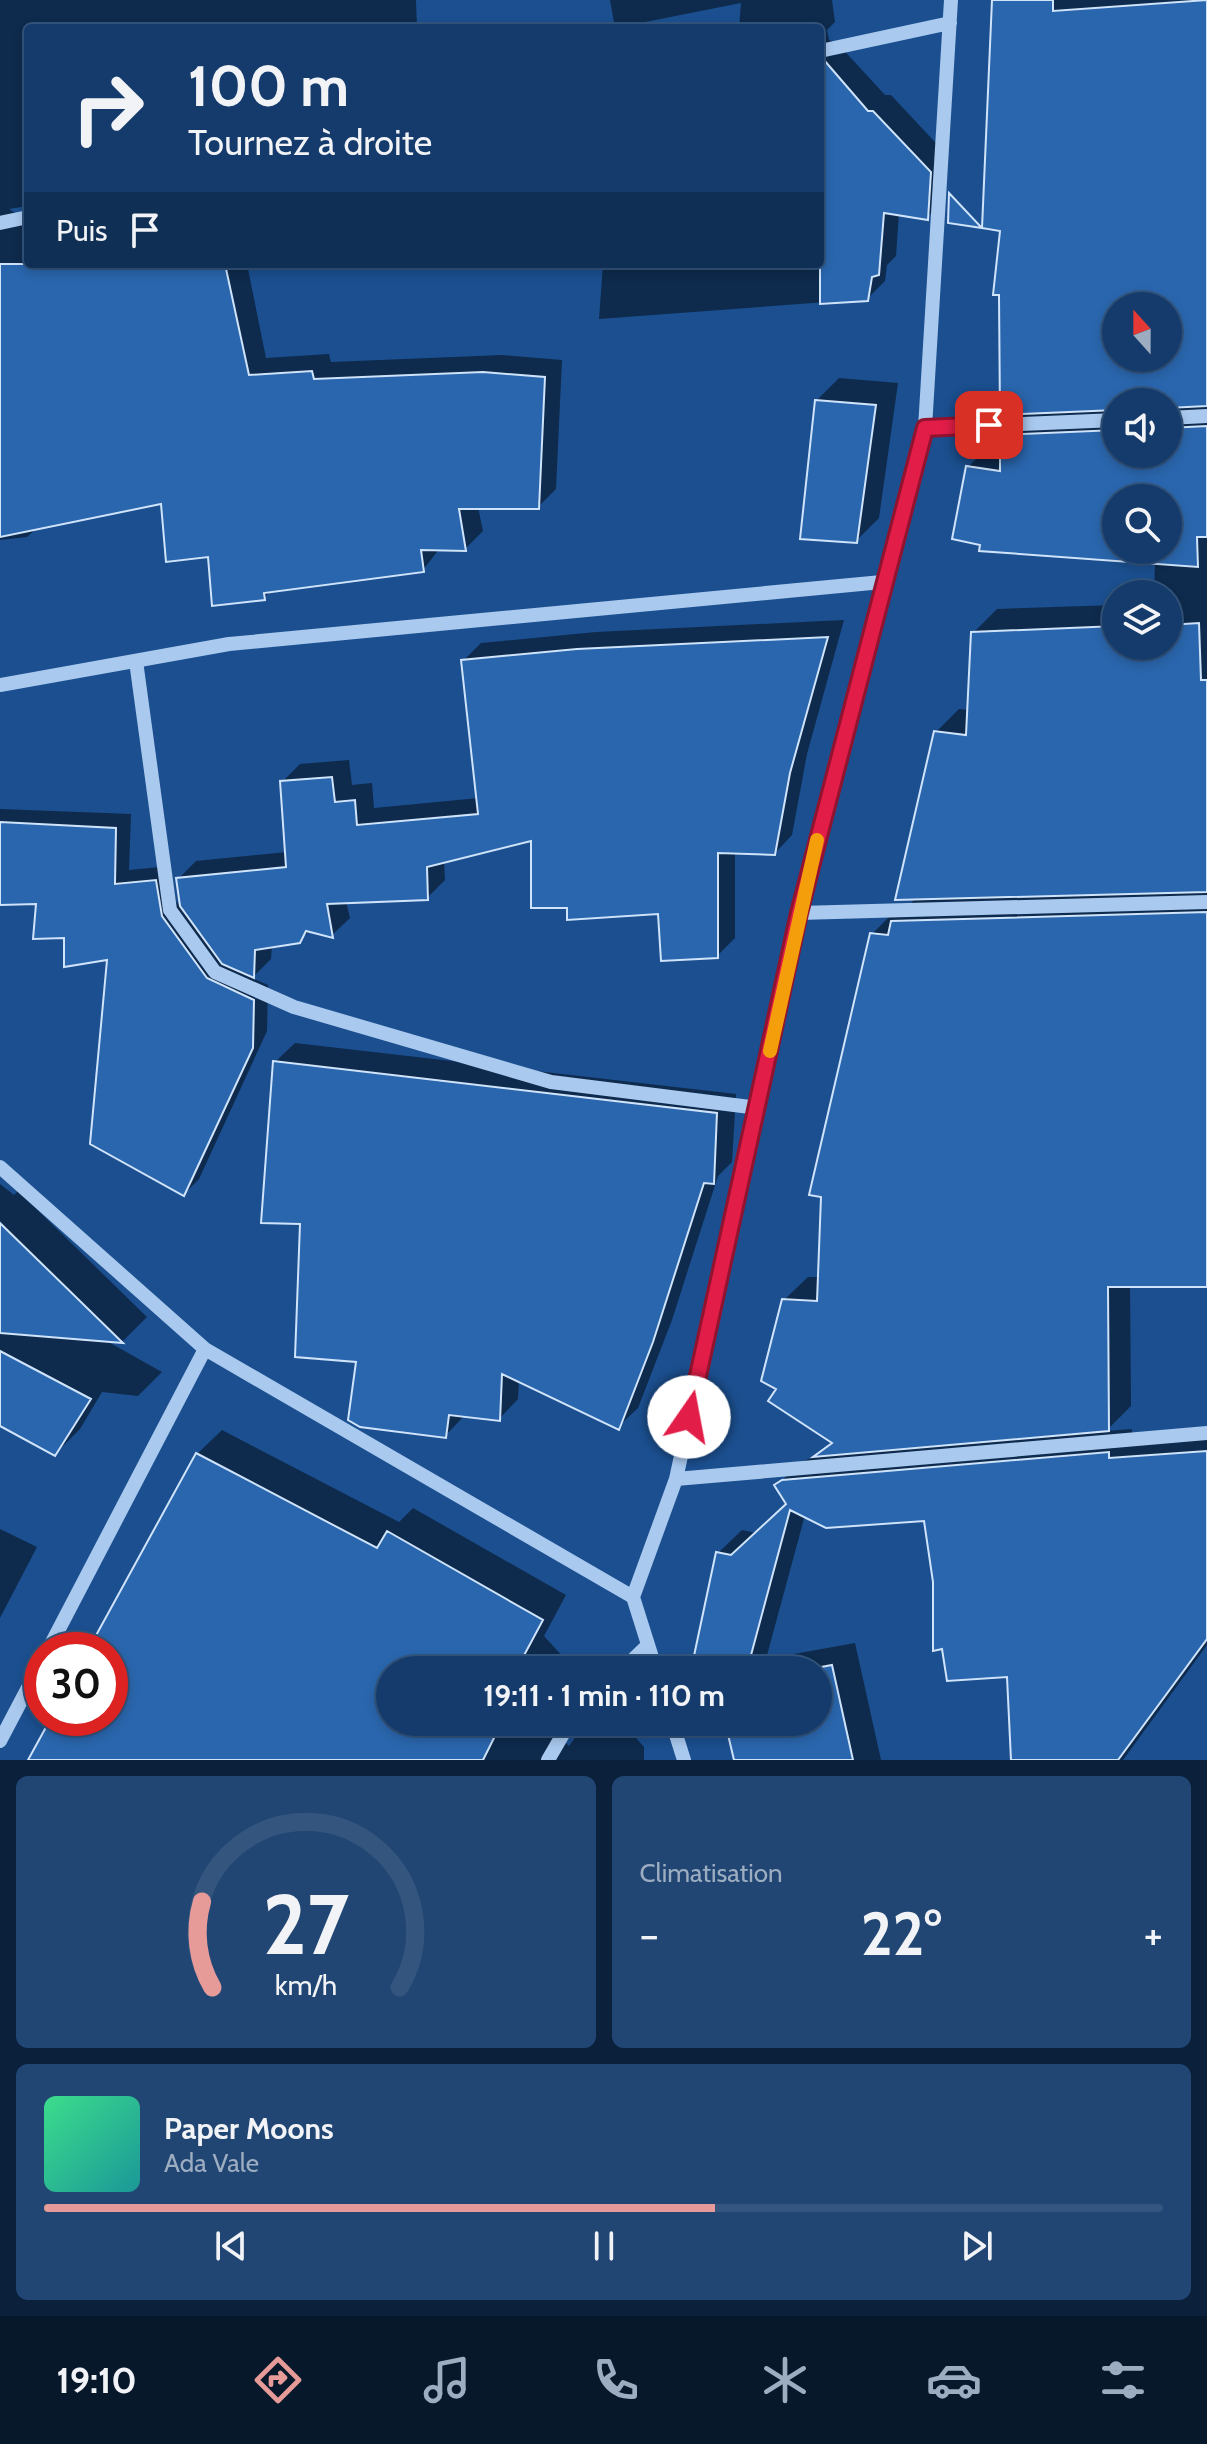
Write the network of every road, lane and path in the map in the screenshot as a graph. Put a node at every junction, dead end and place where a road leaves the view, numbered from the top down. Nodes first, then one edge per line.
1 (951, 0) edge
2 (950, 23) junction
3 (824, 50) edge
4 (24, 218) edge
5 (0, 223) edge
6 (1207, 416) edge
7 (1182, 417) edge
8 (1102, 421) edge
9 (925, 428) junction
10 (882, 582) junction
11 (136, 661) junction
12 (0, 685) edge
13 (1207, 902) edge
14 (799, 913) junction
15 (758, 1108) junction
16 (0, 1167) edge
17 (205, 1349) junction
18 (1207, 1433) edge
19 (676, 1479) junction
20 (633, 1597) junction
21 (57, 1632) edge
22 (648, 1645) junction
23 (637, 1656) edge
24 (652, 1656) edge
25 (24, 1695) edge
26 (562, 1736) edge
27 (676, 1736) edge
28 (0, 1741) edge
29 (548, 1760) edge
30 (684, 1760) edge

1 - 2 street
2 - 3 street
2 - 9 street
4 - 5 street
6 - 7 street
8 - 9 street
9 - 10 street
10 - 11 street
10 - 14 street
11 - 12 street
11 - 15 street
13 - 14 street
14 - 15 street
15 - 19 street
16 - 17 street
17 - 20 street
17 - 21 street
18 - 19 street
19 - 20 street
20 - 22 street
22 - 23 street
22 - 24 street
25 - 28 street
26 - 29 street
27 - 30 street

